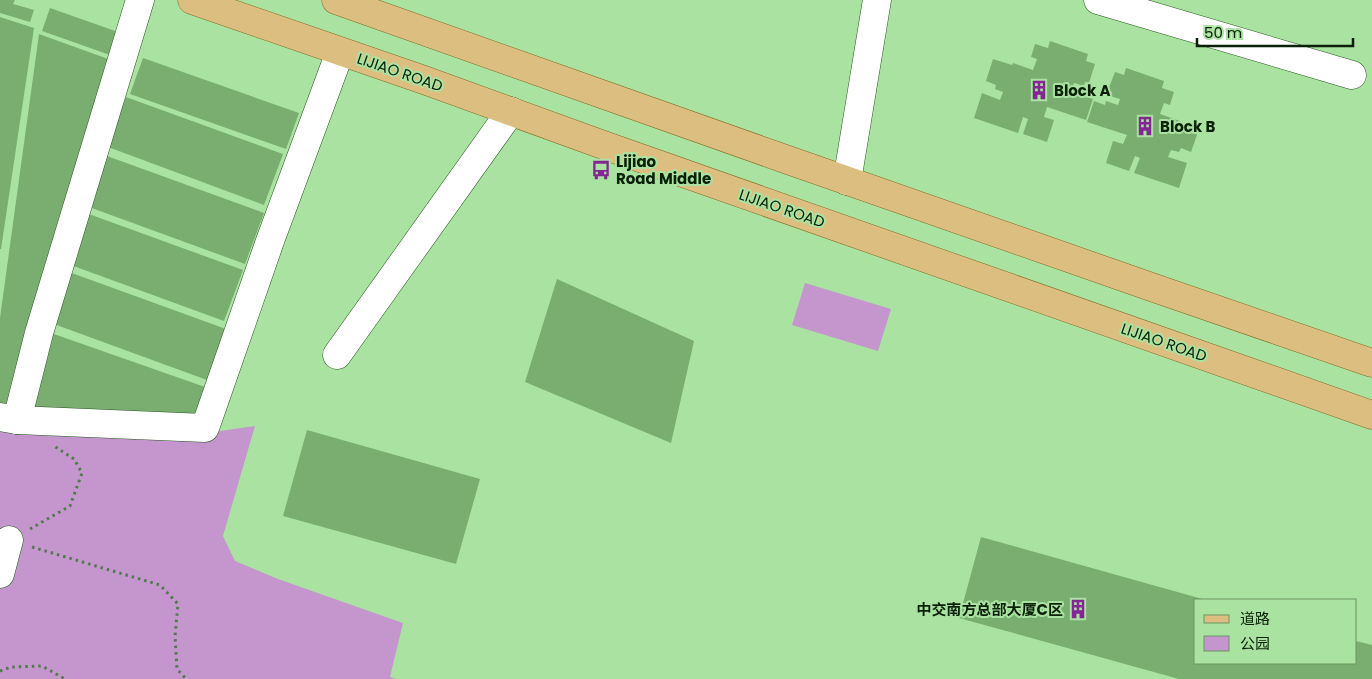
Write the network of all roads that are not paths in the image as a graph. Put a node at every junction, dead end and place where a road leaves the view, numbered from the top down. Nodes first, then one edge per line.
1 (140, 0) edge
2 (192, 0) edge
3 (336, 0) edge
4 (877, 0) edge
5 (1098, 0) edge
6 (340, 52) junction
7 (1352, 75) dead end
8 (511, 111) junction
9 (847, 181) junction
10 (337, 355) dead end
11 (1372, 363) edge
12 (1372, 415) edge
13 (9, 418) edge
14 (9, 540) road end
15 (0, 574) edge

1 - 13 street
2 - 6 main road, LIJIAO ROAD
3 - 9 main road
4 - 9 street
5 - 7 street
6 - 8 main road, LIJIAO ROAD
6 - 13 street
8 - 10 street
8 - 12 main road, LIJIAO ROAD
9 - 11 main road
14 - 15 street

